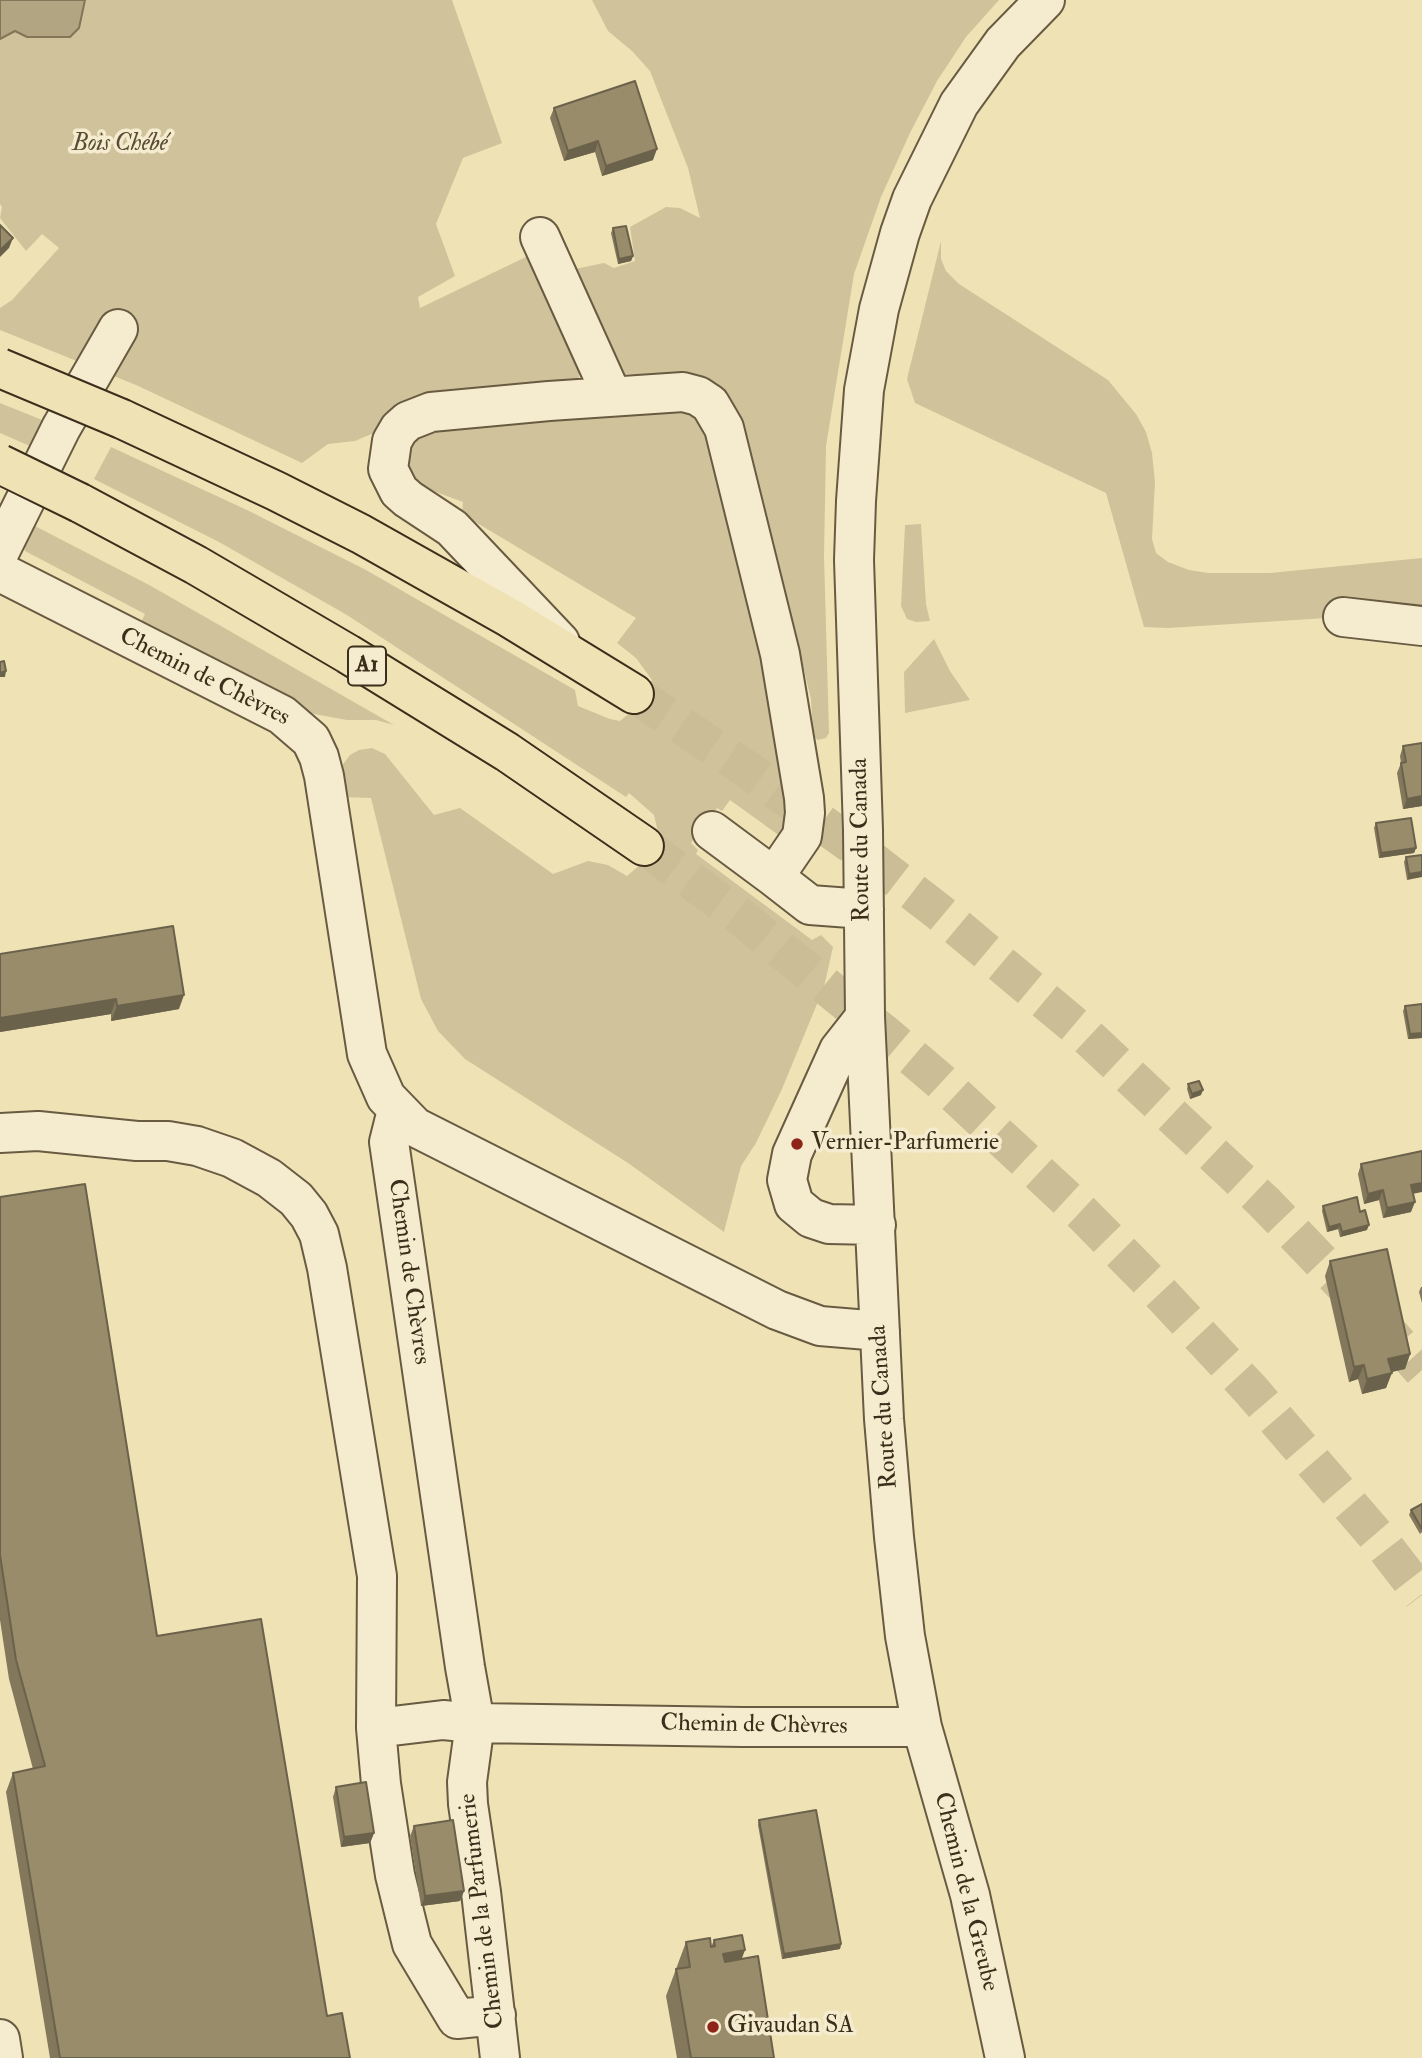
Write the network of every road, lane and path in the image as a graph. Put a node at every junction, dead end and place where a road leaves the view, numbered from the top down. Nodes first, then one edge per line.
1 (1045, 0) edge
2 (540, 237) dead end
3 (118, 329) dead end
4 (0, 368) edge
5 (612, 396) junction
6 (0, 464) edge
7 (0, 551) edge
8 (0, 572) edge
9 (1343, 617) dead end
10 (1422, 626) edge
11 (571, 654) junction
12 (634, 694) tunnel mouth
13 (712, 831) dead end
14 (644, 846) tunnel mouth
15 (774, 877) junction
16 (864, 909) junction
17 (865, 1017) junction
18 (397, 1110) junction
19 (0, 1133) edge
20 (876, 1225) junction
21 (880, 1331) junction
22 (475, 1723) junction
23 (922, 1727) junction
24 (376, 1728) junction
25 (496, 2015) junction
26 (0, 2039) edge
27 (3, 2058) edge
28 (500, 2058) edge
29 (1005, 2058) edge

1 - 16 street, Route du Canada
2 - 5 street
3 - 7 street
4 - 11 highway, bridge
5 - 11 street
5 - 15 street
6 - 14 highway, A1, bridge
8 - 18 street, Chemin de Chèvres
9 - 10 street
11 - 12 highway
13 - 15 street
15 - 16 street
16 - 17 street, Route du Canada
17 - 20 street, Route du Canada
17 - 20 street
18 - 21 street
18 - 22 street, Chemin de Chèvres
19 - 24 street
20 - 21 street, Route du Canada
21 - 23 street, Route du Canada
22 - 23 street, Chemin de Chèvres
22 - 24 street
22 - 25 street, Chemin de la Parfumerie
23 - 29 street, Chemin de la Greube
24 - 25 street
25 - 28 street, Chemin de la Parfumerie
26 - 27 street

